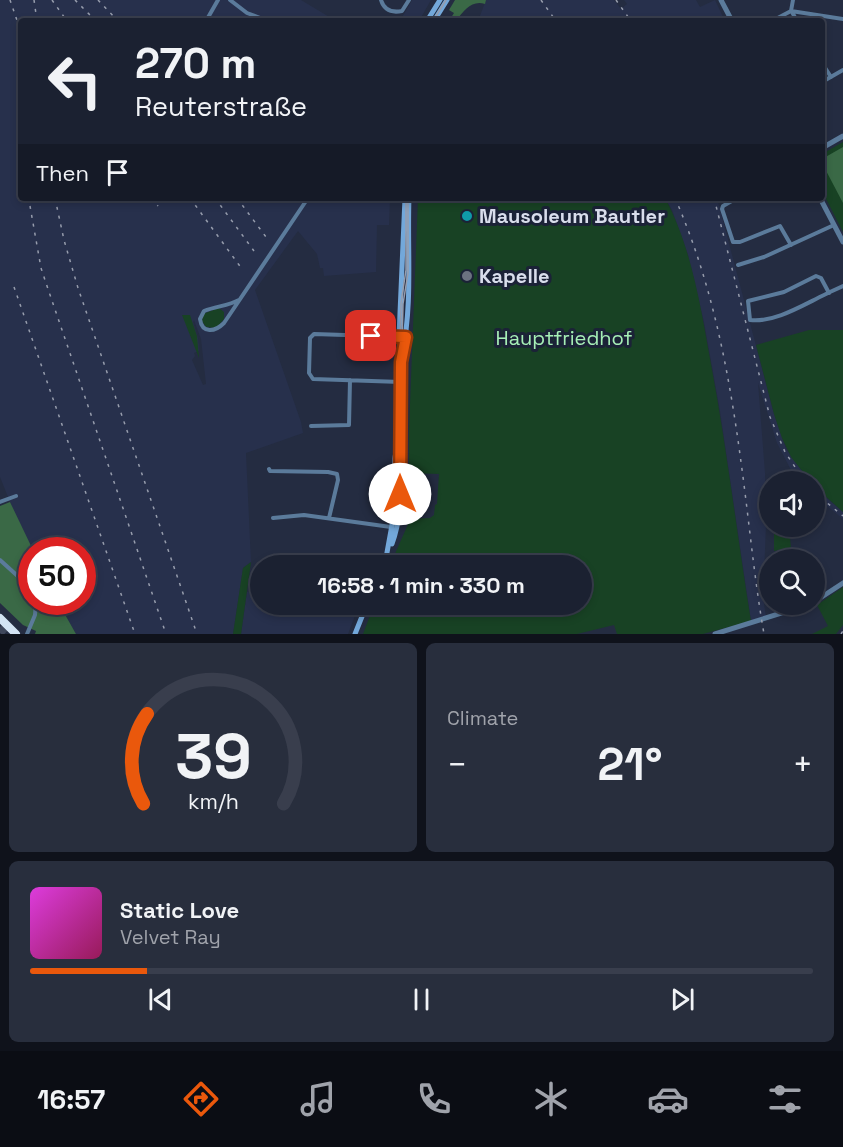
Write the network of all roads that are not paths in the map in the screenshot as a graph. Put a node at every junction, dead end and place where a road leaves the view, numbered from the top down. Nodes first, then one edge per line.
1 (219, 0) edge
2 (230, 0) edge
3 (381, 0) edge
4 (409, 0) edge
5 (440, 0) edge
6 (447, 0) edge
7 (720, 0) edge
8 (793, 0) edge
9 (791, 11) junction
10 (208, 18) edge
11 (260, 18) edge
12 (429, 18) edge
13 (436, 18) edge
14 (730, 18) edge
15 (778, 18) edge
16 (795, 18) edge
17 (843, 19) edge
18 (825, 68) edge
19 (843, 70) edge
20 (831, 77) junction
21 (825, 80) edge
22 (843, 136) edge
23 (825, 146) edge
24 (306, 201) edge
25 (407, 201) edge
26 (407, 201) edge
27 (732, 201) edge
28 (822, 201) edge
29 (834, 225) junction
30 (843, 242) edge
31 (791, 245) junction
32 (738, 265) dead end
33 (843, 286) edge
34 (400, 289) junction
35 (408, 289) junction
36 (829, 293) junction
37 (239, 300) junction
38 (218, 306) junction
39 (226, 320) junction
40 (403, 337) junction
41 (350, 380) junction
42 (401, 382) junction
43 (311, 426) dead end
44 (399, 429) junction
45 (269, 469) dead end
46 (16, 496) dead end
47 (0, 502) edge
48 (399, 517) junction
49 (329, 518) junction
50 (273, 519) dead end
51 (392, 526) junction
52 (391, 546) junction
53 (387, 555) edge
54 (387, 555) edge
55 (0, 560) edge
56 (18, 576) edge
57 (843, 583) edge
58 (825, 595) edge
59 (35, 615) edge
60 (363, 615) edge
61 (775, 615) edge
62 (0, 618) edge
63 (16, 634) edge
64 (27, 634) edge
65 (355, 634) edge
66 (715, 634) edge

1 - 10 street
2 - 11 street
3 - 4 street
5 - 12 main road
6 - 13 main road
7 - 14 street
8 - 9 street
9 - 15 street
9 - 16 street
9 - 17 street
18 - 20 street
19 - 20 street
20 - 21 street
22 - 23 street
24 - 37 street
25 - 34 main road
26 - 35 main road
27 - 31 street
28 - 29 street
29 - 30 street
29 - 31 street
31 - 32 street
33 - 36 street
34 - 35 main road
34 - 40 main road
35 - 40 main road
36 - 36 street
37 - 38 street
37 - 39 street
38 - 39 street
38 - 39 street
40 - 41 street
40 - 42 main road
41 - 42 street
41 - 43 street
42 - 44 main road
44 - 48 main road
44 - 51 main road
45 - 49 street
46 - 47 street
48 - 51 main road
48 - 52 main road
49 - 50 street
49 - 51 street
51 - 52 main road
51 - 53 main road
52 - 54 main road
55 - 56 street
57 - 58 street
59 - 64 street
60 - 65 main road
61 - 66 street
62 - 63 highway

